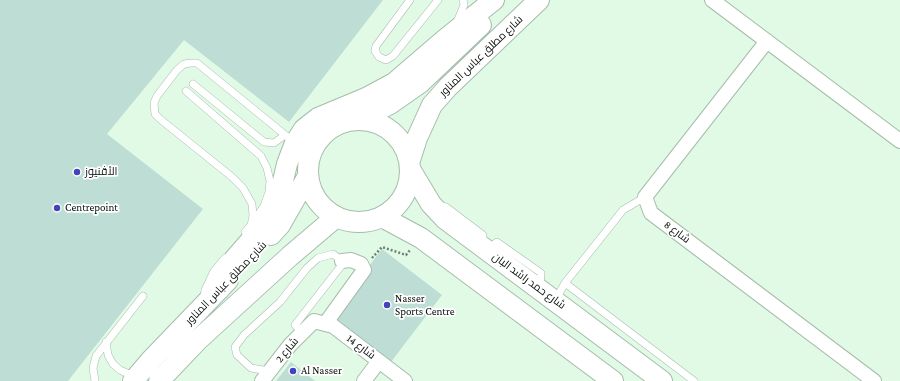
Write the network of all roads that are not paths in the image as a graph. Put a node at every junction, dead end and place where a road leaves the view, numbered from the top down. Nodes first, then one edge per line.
1 (410, 0) edge
2 (438, 0) edge
3 (463, 0) edge
4 (494, 0) edge
5 (505, 0) edge
6 (539, 0) edge
7 (712, 0) edge
8 (444, 40) junction
9 (767, 41) junction
10 (193, 84) dead end
11 (186, 91) dead end
12 (358, 120) junction
13 (290, 139) junction
14 (900, 141) edge
15 (410, 164) junction
16 (308, 176) junction
17 (645, 197) junction
18 (431, 204) junction
19 (336, 217) junction
20 (382, 217) junction
21 (445, 219) junction
22 (250, 225) junction
23 (241, 237) dead end
24 (420, 238) junction
25 (484, 248) junction
26 (228, 254) dead end
27 (342, 261) junction
28 (565, 283) junction
29 (219, 290) junction
30 (143, 296) dead end
31 (555, 301) junction
32 (203, 306) junction
33 (319, 322) junction
34 (590, 327) junction
35 (302, 332) junction
36 (106, 342) junction
37 (578, 356) junction
38 (379, 361) junction
39 (266, 376) edge
40 (135, 378) edge
41 (95, 381) edge
42 (159, 381) edge
43 (364, 381) edge
44 (405, 381) edge
45 (613, 381) edge
46 (662, 381) edge
47 (694, 381) edge
48 (874, 381) edge

1 - 2 lane
3 - 8 lane
4 - 8 street
5 - 12 street, شارع مطلق عباس المناور
6 - 15 street, شارع مطلق عباس المناور
7 - 9 street
8 - 13 street
9 - 14 street
9 - 17 street
10 - 13 lane
11 - 22 lane
12 - 15 street
12 - 16 street
13 - 22 lane
13 - 29 street
15 - 18 street, شارع حمد راشد البان
15 - 20 street
16 - 19 street
16 - 29 street, شارع مطلق عباس المناور
17 - 28 lane
17 - 48 street, شارع 8
18 - 21 street, شارع حمد راشد البان
18 - 25 lane
19 - 20 street
19 - 42 street, شارع مطلق عباس المناور
20 - 24 street
21 - 24 street
21 - 25 street, شارع حمد راشد البان
22 - 23 lane
24 - 37 street
25 - 31 street, شارع حمد راشد البان
26 - 32 lane
27 - 33 street, شارع 2
27 - 35 lane
27 - 39 lane
28 - 31 lane
28 - 47 lane
29 - 32 street, شارع مطلق عباس المناور
30 - 36 lane
31 - 34 street, شارع حمد راشد البان
32 - 40 street, شارع مطلق عباس المناور
33 - 35 street, شارع 2
33 - 38 street, شارع 14
34 - 37 street
34 - 46 street, شارع حمد راشد البان
35 - 39 street, شارع 2
36 - 40 lane
36 - 41 lane
37 - 45 street
38 - 43 street
38 - 44 street, شارع 14

